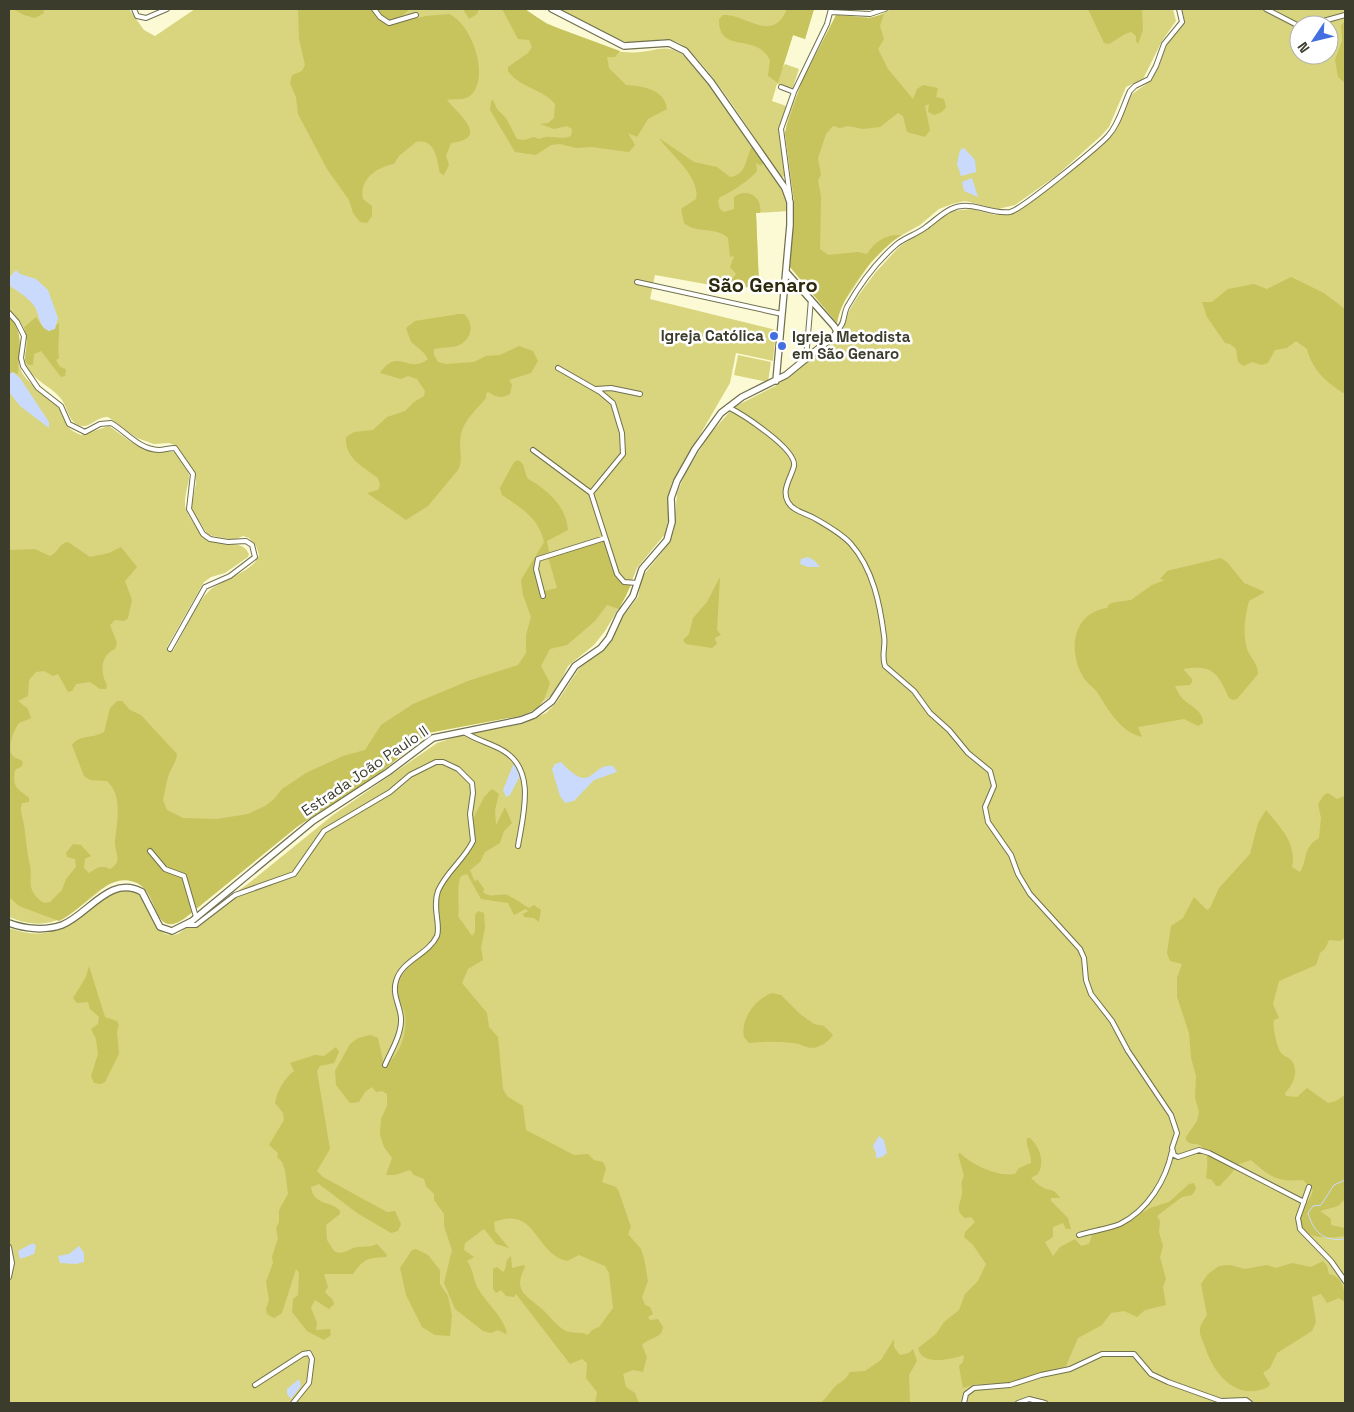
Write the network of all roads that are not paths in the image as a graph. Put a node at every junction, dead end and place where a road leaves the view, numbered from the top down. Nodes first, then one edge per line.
1 (134, 9) edge
2 (167, 9) edge
3 (374, 9) edge
4 (552, 9) edge
5 (885, 9) edge
6 (1179, 9) edge
7 (1266, 9) edge
8 (831, 10) edge
9 (416, 15) dead end
10 (1289, 21) edge
11 (781, 87) dead end
12 (794, 92) junction
13 (790, 202) junction
14 (787, 274) junction
15 (637, 282) dead end
16 (811, 299) junction
17 (9, 313) edge
18 (782, 314) junction
19 (837, 330) junction
20 (806, 361) junction
21 (558, 368) dead end
22 (776, 381) junction
23 (596, 389) junction
24 (640, 394) dead end
25 (728, 407) junction
26 (533, 450) dead end
27 (591, 494) junction
28 (605, 538) junction
29 (637, 583) junction
30 (543, 596) dead end
31 (170, 649) dead end
32 (462, 731) junction
33 (518, 846) dead end
34 (150, 851) dead end
35 (196, 917) junction
36 (9, 924) edge
37 (186, 925) junction
38 (385, 1065) dead end
39 (1172, 1151) junction
40 (1309, 1187) dead end
41 (1304, 1202) junction
42 (1079, 1235) dead end
43 (9, 1247) edge
44 (9, 1277) edge
45 (1345, 1281) edge
46 (255, 1385) dead end
47 (293, 1403) edge
48 (964, 1403) edge
49 (1018, 1403) edge
50 (1045, 1403) edge
51 (1250, 1403) edge

1 - 2 street
3 - 9 street
4 - 13 street
5 - 8 street
6 - 19 street, Estrada João Paulo II
7 - 10 street
8 - 12 street
11 - 12 street
12 - 13 street
13 - 14 street
14 - 16 street
14 - 18 street
15 - 18 street
16 - 19 street
16 - 20 street
17 - 31 street
18 - 22 street
19 - 20 street, Estrada João Paulo II
20 - 22 street, Estrada João Paulo II
21 - 23 street
22 - 25 street, Estrada João Paulo II
23 - 24 street
23 - 27 street
25 - 29 street, Estrada João Paulo II
25 - 39 street
26 - 27 street
27 - 28 street
28 - 29 street
28 - 30 street
29 - 32 street, Estrada João Paulo II
32 - 33 street
32 - 35 street, Estrada João Paulo II
34 - 35 street
35 - 37 street, Estrada João Paulo II
36 - 37 street, Estrada João Paulo II
37 - 38 street
39 - 41 street
39 - 42 street
40 - 41 street
41 - 45 street
43 - 44 street
46 - 47 street
48 - 51 street
49 - 50 street

